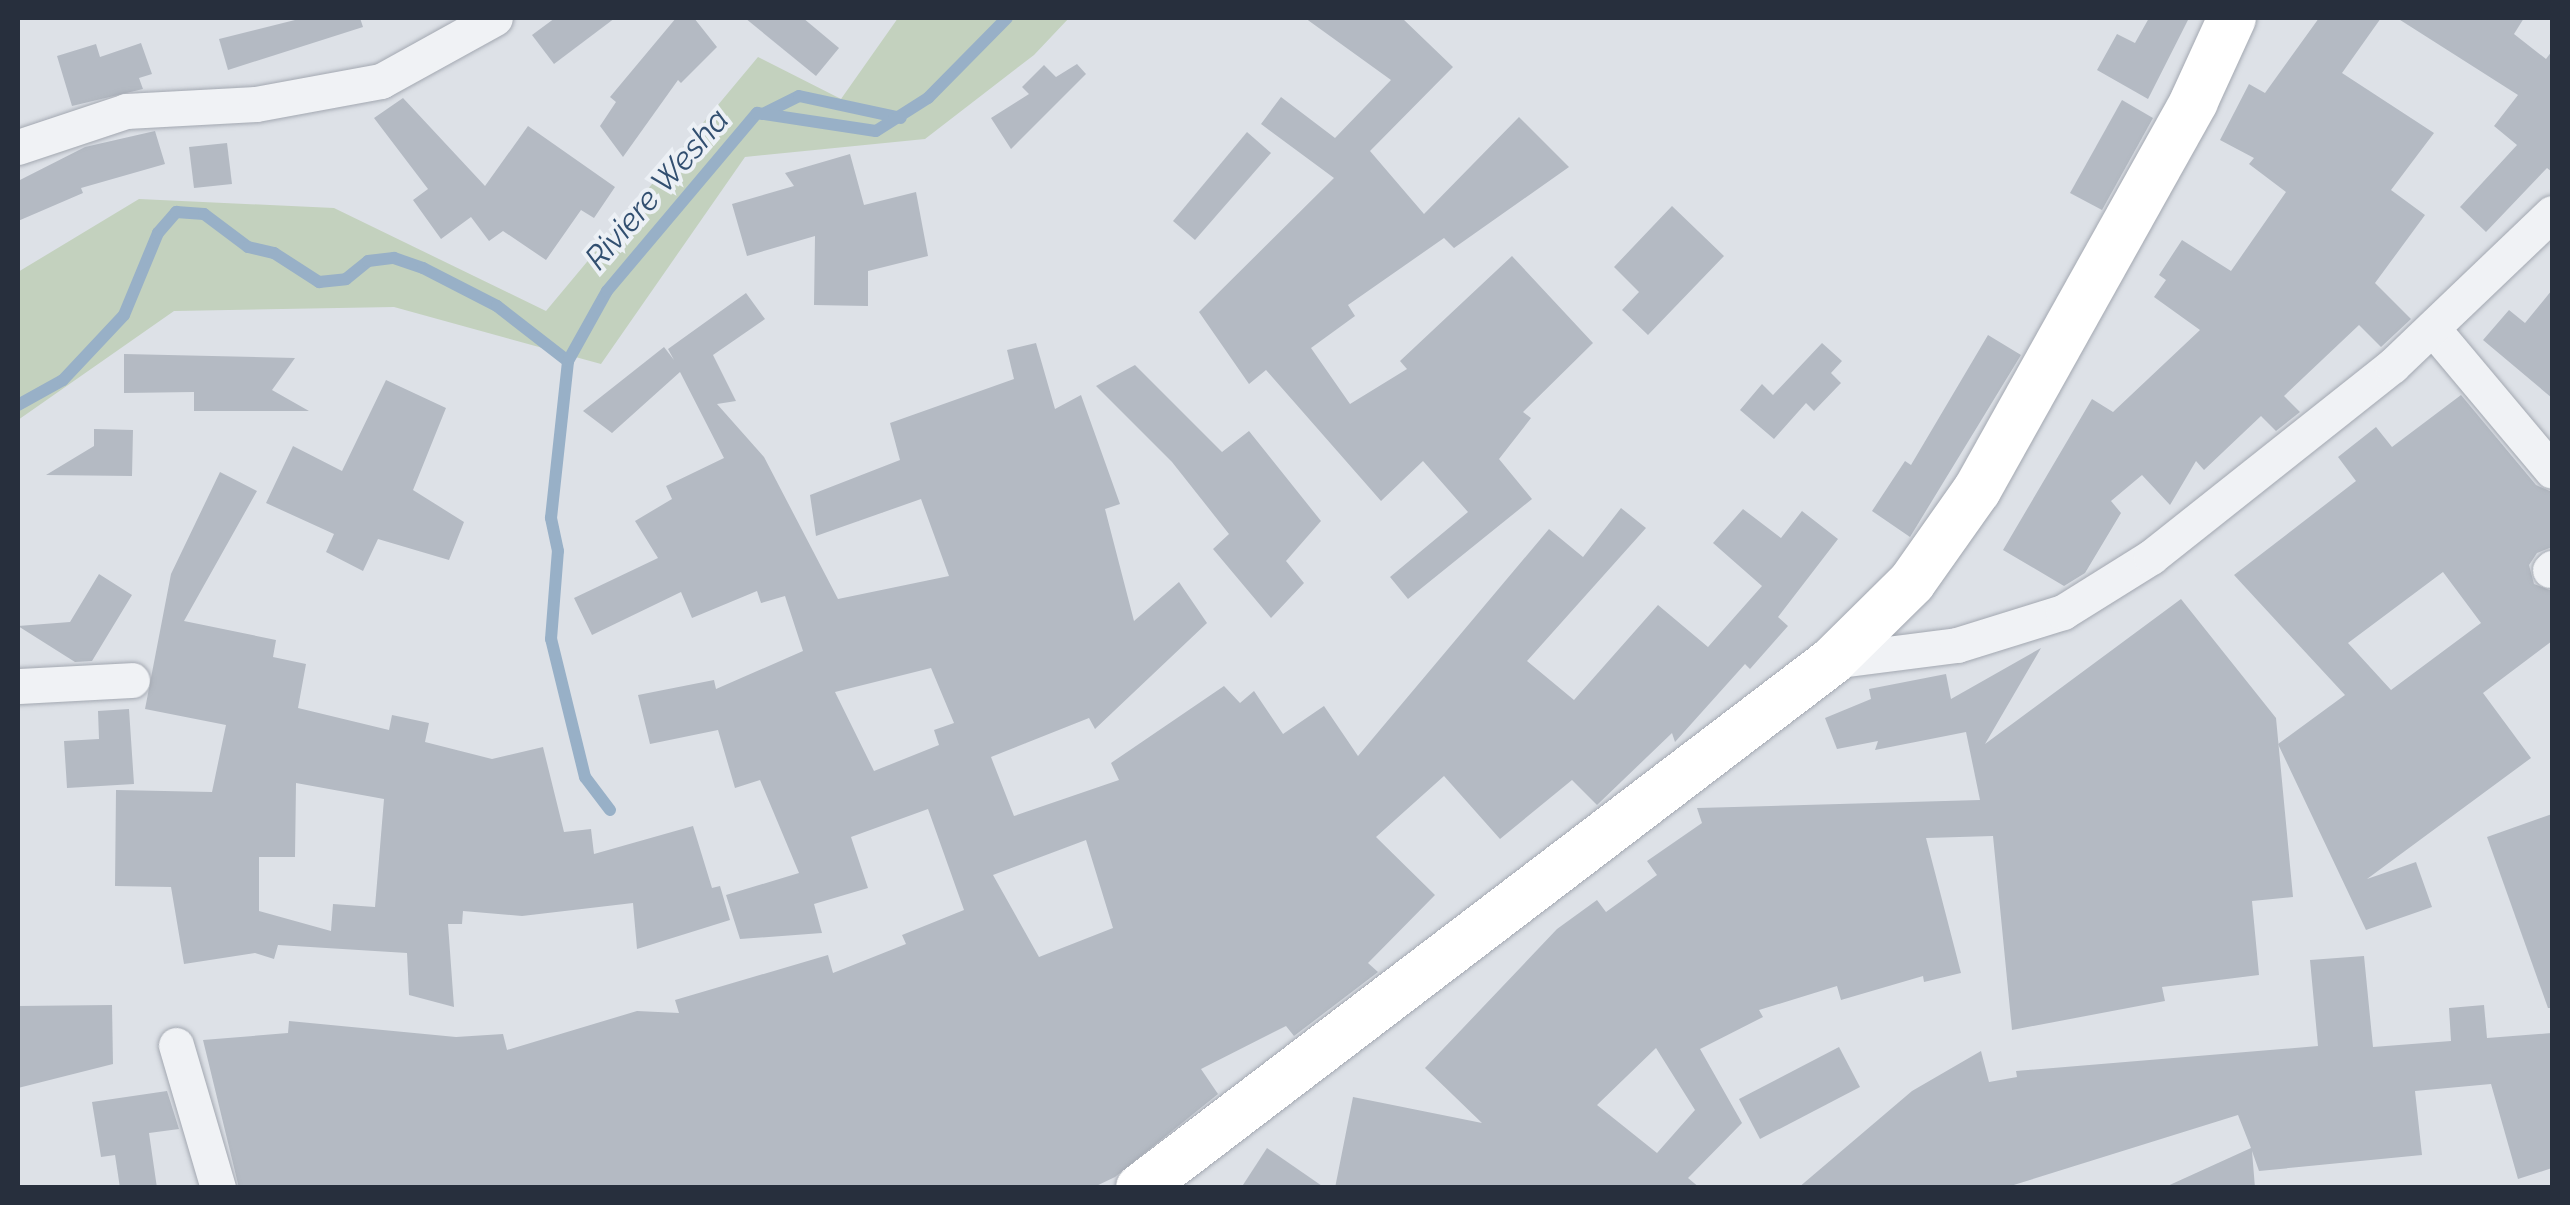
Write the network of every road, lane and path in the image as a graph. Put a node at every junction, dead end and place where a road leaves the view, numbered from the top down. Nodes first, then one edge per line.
1 (495, 18) edge
2 (2232, 18) edge
3 (18, 147) edge
4 (2552, 213) edge
5 (2434, 329) junction
6 (2552, 470) edge
7 (1832, 660) junction
8 (132, 680) dead end
9 (18, 686) edge
10 (176, 1045) dead end
11 (218, 1188) edge
12 (1140, 1188) edge

1 - 3 street
2 - 7 street
4 - 5 street
5 - 6 street
5 - 7 street
7 - 12 street
8 - 9 street
10 - 11 street

